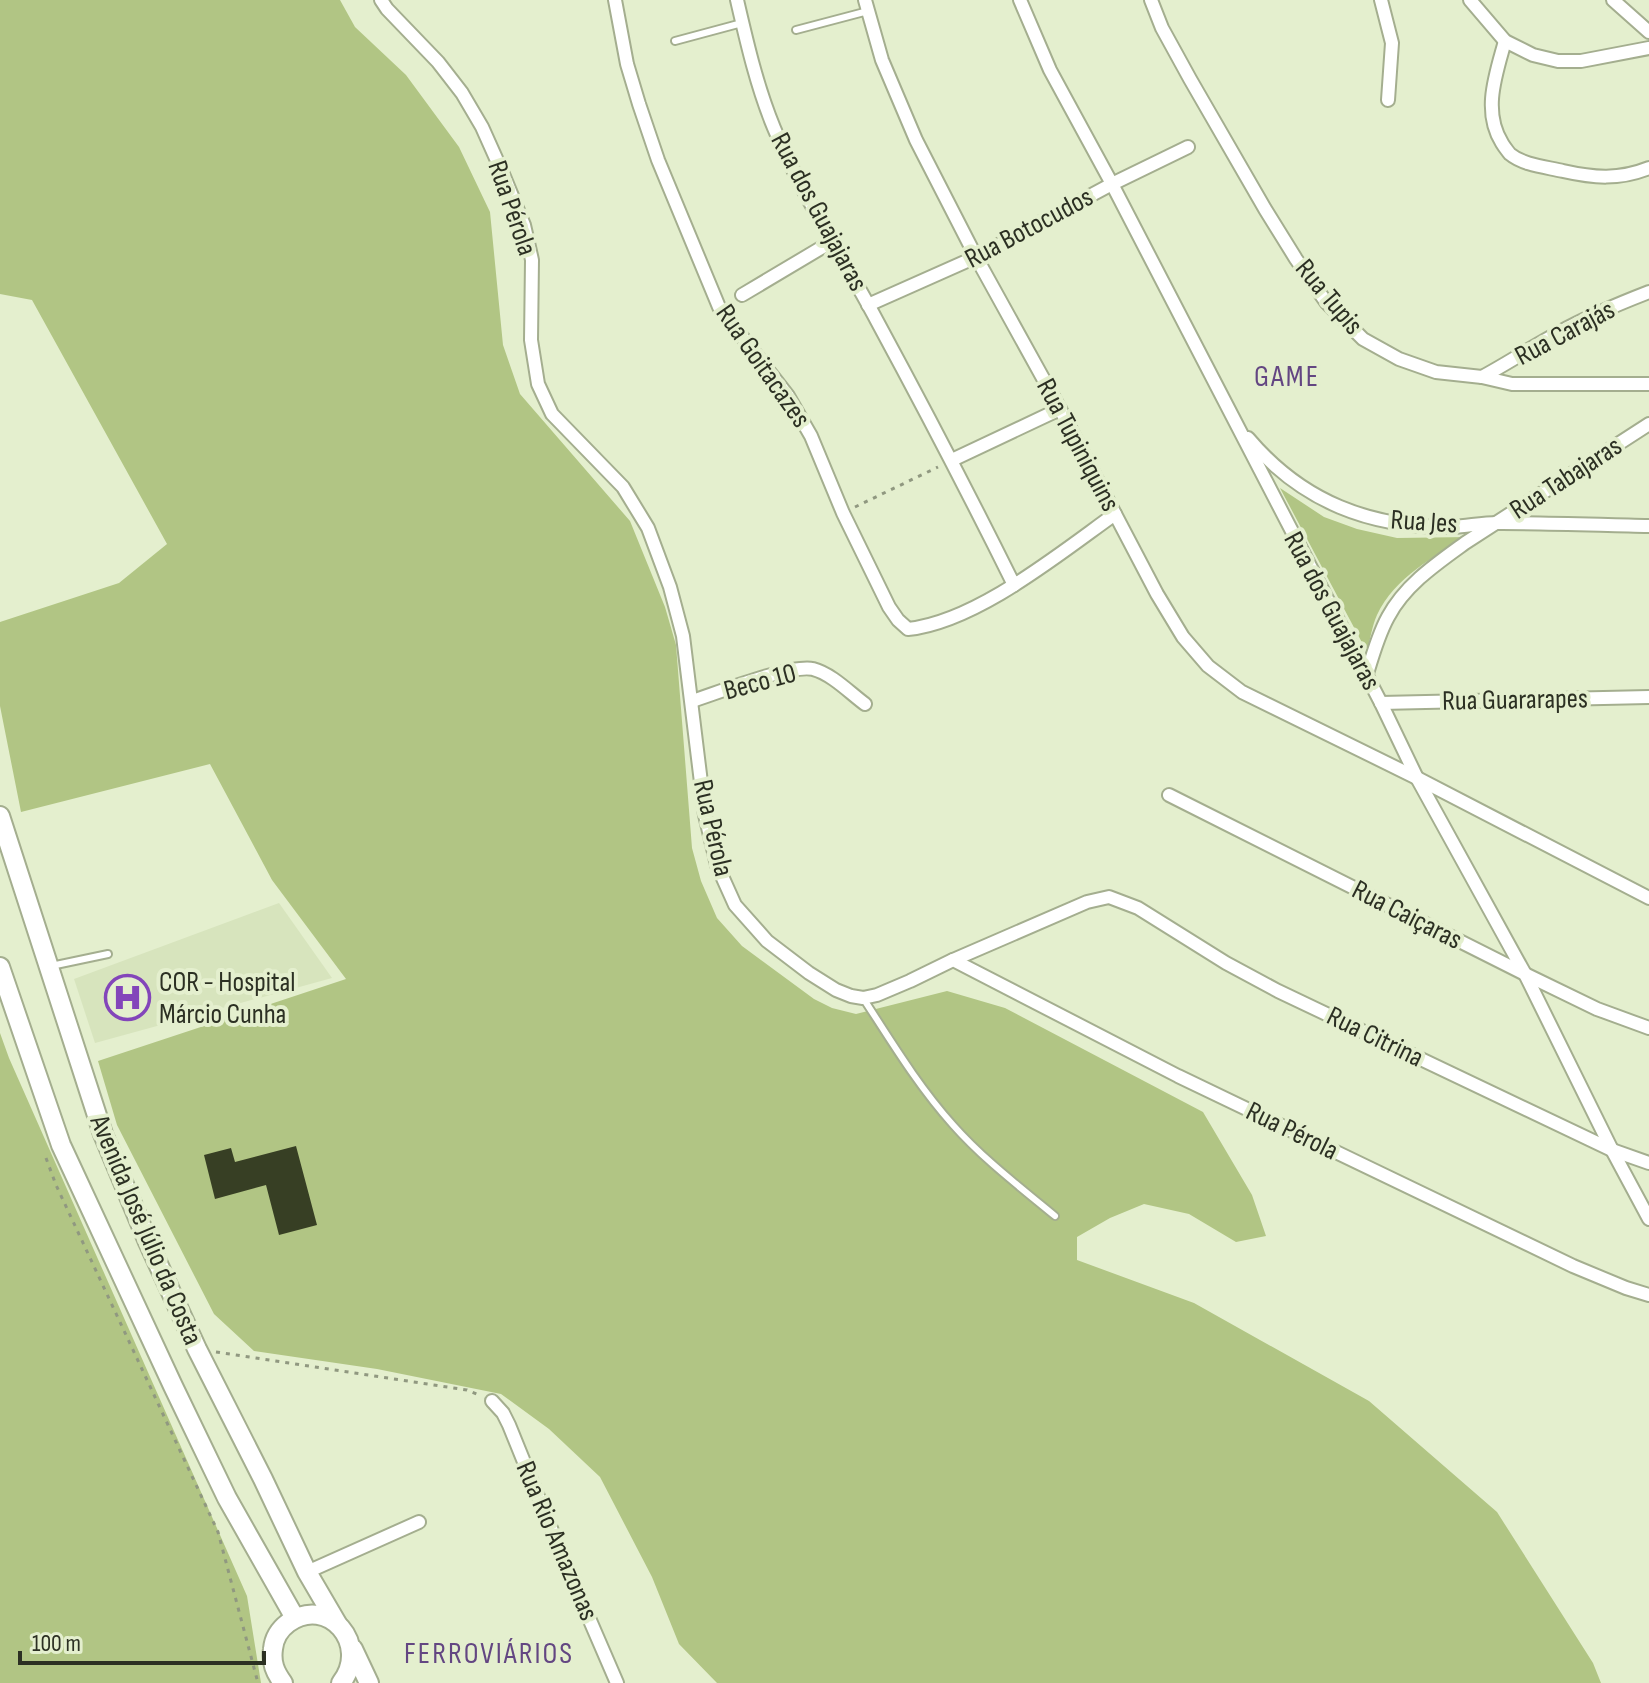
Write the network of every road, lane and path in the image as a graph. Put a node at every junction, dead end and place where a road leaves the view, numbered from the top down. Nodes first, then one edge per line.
1 (381, 0) edge
2 (615, 0) edge
3 (737, 0) edge
4 (1020, 0) edge
5 (1151, 0) edge
6 (1381, 0) edge
7 (1470, 0) edge
8 (1613, 0) edge
9 (867, 6) edge
10 (742, 23) junction
11 (796, 30) dead end
12 (1649, 32) edge
13 (675, 41) dead end
14 (1505, 41) junction
15 (1649, 48) edge
16 (1388, 100) dead end
17 (1188, 147) dead end
18 (1649, 168) edge
19 (1112, 184) junction
20 (831, 242) junction
21 (976, 257) junction
22 (1649, 292) edge
23 (742, 295) dead end
24 (868, 305) junction
25 (1482, 377) junction
26 (1649, 384) edge
27 (1060, 409) junction
28 (1234, 422) junction
29 (1649, 424) edge
30 (952, 460) junction
31 (843, 513) junction
32 (1115, 514) junction
33 (1497, 523) junction
34 (1649, 526) edge
35 (1014, 585) junction
36 (1366, 677) junction
37 (1649, 697) edge
38 (692, 701) junction
39 (1381, 703) junction
40 (865, 704) dead end
41 (1417, 778) junction
42 (1169, 795) dead end
43 (0, 816) edge
44 (1649, 898) edge
45 (108, 954) dead end
46 (953, 960) junction
47 (0, 967) edge
48 (48, 967) junction
49 (1525, 974) junction
50 (863, 998) junction
51 (1649, 1028) edge
52 (1612, 1150) junction
53 (46, 1155) dead end
54 (1649, 1163) edge
55 (1055, 1216) dead end
56 (1649, 1219) edge
57 (1649, 1295) edge
58 (197, 1349) junction
59 (492, 1401) joint
60 (419, 1522) dead end
61 (307, 1572) junction
62 (295, 1618) junction
63 (338, 1625) junction
64 (351, 1643) junction
65 (258, 1683) edge
66 (283, 1683) edge
67 (341, 1683) edge
68 (369, 1683) edge
69 (617, 1683) edge

1 - 38 street, Rua Pérola
2 - 31 street, Rua Goitacazes
3 - 10 street, Rua dos Guajajaras
4 - 19 street, Rua dos Guajajaras
5 - 25 street, Rua Tupis
6 - 16 street
7 - 14 street
8 - 12 street
9 - 11 lane
9 - 21 street, Rua Tupiniquins
10 - 13 lane
10 - 20 street, Rua dos Guajajaras
14 - 15 street
14 - 18 street
17 - 19 street, Rua Botocudos
19 - 21 street, Rua Botocudos
19 - 28 street, Rua dos Guajajaras
20 - 23 street
20 - 24 street, Rua dos Guajajaras
21 - 24 street, Rua Botocudos
21 - 27 street, Rua Tupiniquins
22 - 25 street, Rua Carajás
24 - 30 street, Rua dos Guajajaras
25 - 26 street, Rua Tupis
27 - 30 street
27 - 32 street, Rua Tupiniquins
28 - 33 street, Rua Jes
28 - 36 street, Rua dos Guajajaras
29 - 33 street, Rua Tabajaras
30 - 31 path
30 - 35 street, Rua dos Guajajaras
31 - 35 street, Rua Goitacazes
32 - 35 street
32 - 41 street, Rua Tupiniquins
33 - 34 street, Rua Jes
33 - 36 street, Rua Tabajaras
36 - 39 street, Rua dos Guajajaras
37 - 39 street, Rua Guararapes
38 - 40 street, Beco 10
38 - 50 street, Rua Pérola
39 - 41 street, Rua dos Guajajaras
41 - 44 street, Rua Tupiniquins
41 - 49 street, Rua dos Guajajaras
42 - 49 street, Rua Caiçaras
43 - 48 main road, Avenida José Júlio da Costa
45 - 48 lane
46 - 50 street
46 - 52 street, Rua Citrina
46 - 57 street, Rua Pérola
47 - 62 main road, Avenida José Júlio da Costa
48 - 58 main road, Avenida José Júlio da Costa
49 - 51 street, Rua Caiçaras
49 - 52 street, Rua dos Guajajaras
50 - 55 lane
52 - 54 street, Rua Citrina
52 - 56 street, Rua dos Guajajaras
53 - 65 path
58 - 59 path
58 - 61 main road, Avenida José Júlio da Costa
59 - 69 street, Rua Rio Amazonas
60 - 61 street
61 - 63 main road, Avenida José Júlio da Costa
62 - 63 main road
62 - 66 main road
63 - 64 main road, Avenida José Júlio da Costa
64 - 67 main road
64 - 68 main road

